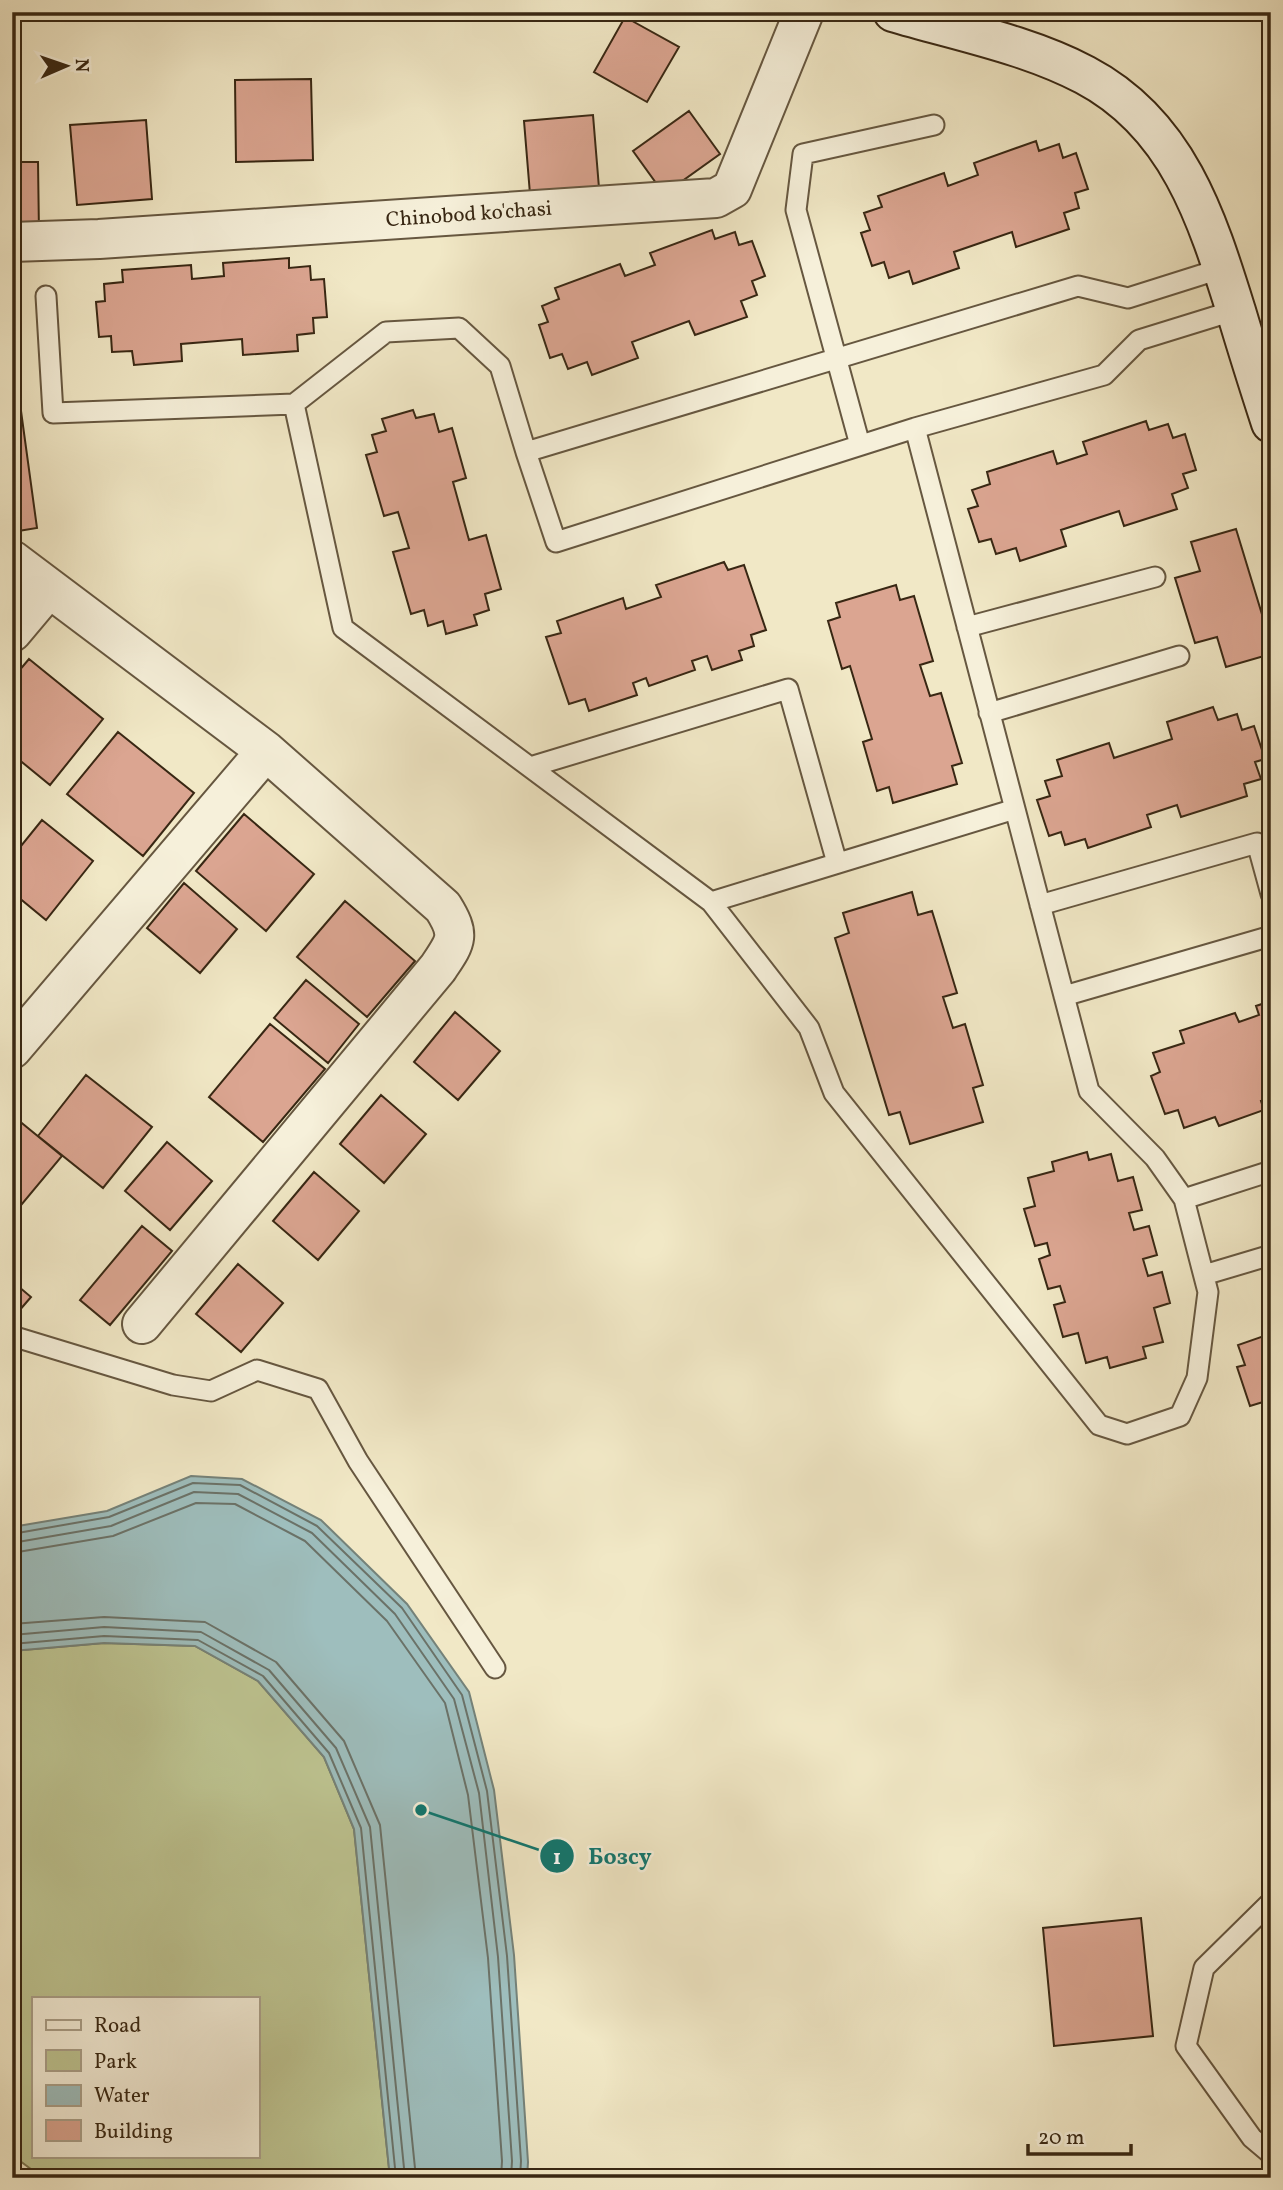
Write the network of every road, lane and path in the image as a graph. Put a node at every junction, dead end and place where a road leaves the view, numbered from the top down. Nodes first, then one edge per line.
1 (804, 12) edge
2 (893, 12) edge
3 (934, 125) dead end
4 (12, 242) edge
5 (1223, 268) junction
6 (47, 296) dead end
7 (1236, 310) junction
8 (836, 359) junction
9 (294, 404) junction
10 (1271, 423) edge
11 (915, 428) junction
12 (860, 446) junction
13 (526, 452) junction
14 (12, 560) edge
15 (1154, 577) dead end
16 (49, 588) junction
17 (967, 627) junction
18 (12, 632) edge
19 (1179, 656) dead end
20 (989, 713) junction
21 (266, 751) junction
22 (530, 767) junction
23 (1015, 809) junction
24 (837, 863) junction
25 (1271, 894) edge
26 (711, 902) junction
27 (1040, 905) junction
28 (1271, 936) edge
29 (1064, 996) junction
30 (12, 1049) edge
31 (1271, 1171) edge
32 (1184, 1199) junction
33 (1271, 1255) edge
34 (1204, 1275) junction
35 (142, 1324) dead end
36 (12, 1336) edge
37 (495, 1668) dead end
38 (1271, 1902) edge
39 (1271, 2154) edge

1 - 4 street, Chinobod ko'chasi
2 - 5 street
3 - 8 lane
5 - 7 street
5 - 8 lane
6 - 9 lane
7 - 10 street
7 - 11 lane
8 - 12 lane
8 - 13 lane
9 - 13 lane
9 - 22 lane
11 - 12 lane
11 - 17 lane
12 - 13 lane
14 - 16 street
15 - 17 lane
16 - 18 street
16 - 21 street
17 - 20 lane
19 - 20 lane
20 - 23 lane
21 - 30 street
21 - 35 street
22 - 24 lane
22 - 26 lane
23 - 24 lane
23 - 27 lane
24 - 26 lane
25 - 27 lane
26 - 34 lane
27 - 29 lane
28 - 29 lane
29 - 32 lane
31 - 32 lane
32 - 34 lane
33 - 34 lane
36 - 37 lane
38 - 39 lane

